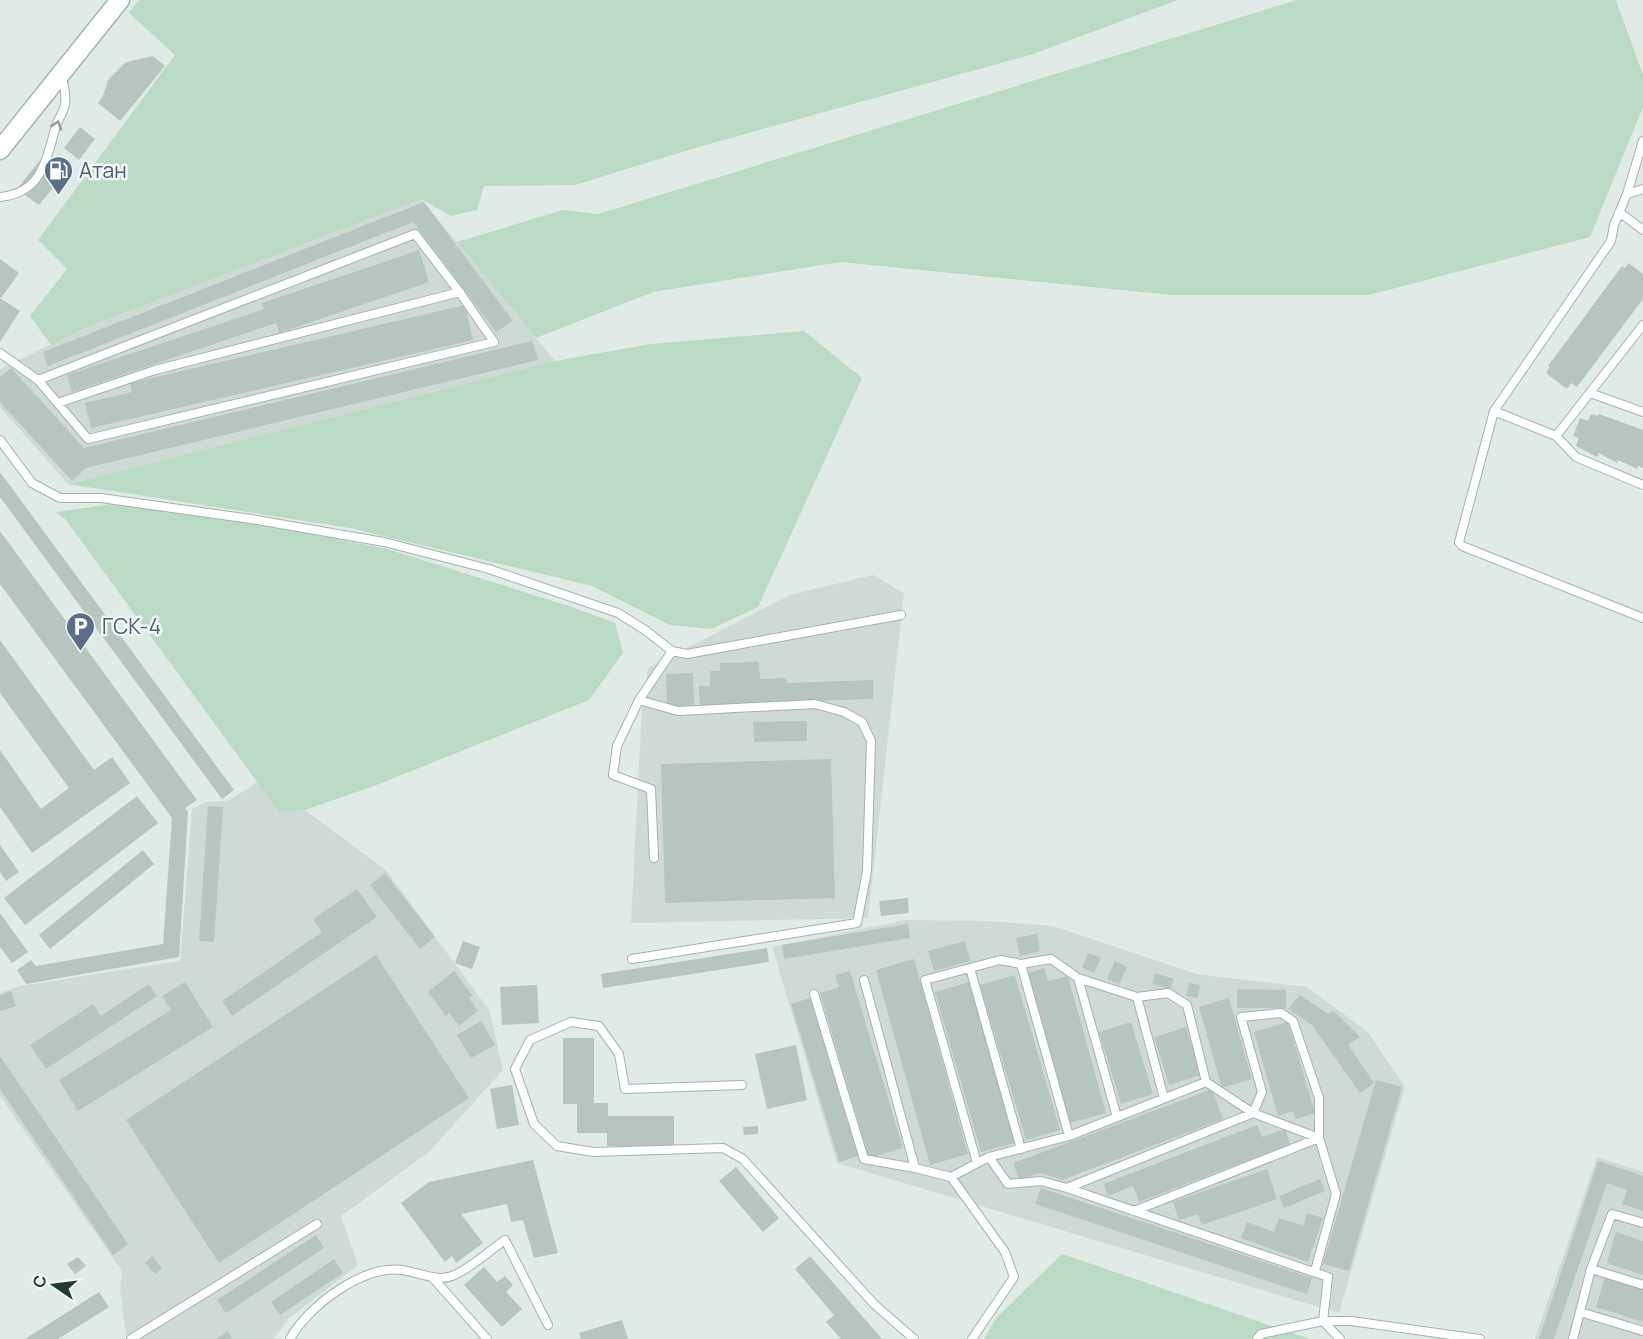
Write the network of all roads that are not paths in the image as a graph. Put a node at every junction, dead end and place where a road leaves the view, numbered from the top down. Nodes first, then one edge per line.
1 (120, 0) edge
2 (61, 73) junction
3 (1643, 141) edge
4 (0, 150) edge
5 (1643, 189) edge
6 (1627, 194) junction
7 (0, 197) edge
8 (1619, 212) junction
9 (1643, 230) edge
10 (460, 292) junction
11 (1643, 325) edge
12 (0, 352) edge
13 (38, 380) junction
14 (1590, 393) junction
15 (58, 403) junction
16 (1494, 411) junction
17 (1643, 412) edge
18 (1556, 436) junction
19 (0, 440) edge
20 (1643, 484) edge
21 (901, 615) dead end
22 (1643, 618) edge
23 (672, 651) junction
24 (639, 700) junction
25 (654, 858) dead end
26 (632, 959) dead end
27 (1021, 964) junction
28 (970, 968) junction
29 (1078, 978) junction
30 (864, 980) dead end
31 (814, 994) dead end
32 (1137, 997) junction
33 (1206, 1082) junction
34 (742, 1085) dead end
35 (1164, 1098) junction
36 (1253, 1113) junction
37 (1117, 1117) junction
38 (1069, 1136) junction
39 (1319, 1138) junction
40 (1021, 1149) junction
41 (989, 1157) junction
42 (977, 1163) junction
43 (915, 1168) junction
44 (951, 1177) junction
45 (1067, 1188) junction
46 (1134, 1210) junction
47 (1643, 1223) edge
48 (317, 1224) dead end
49 (1591, 1269) junction
50 (1315, 1271) junction
51 (433, 1278) junction
52 (1643, 1285) edge
53 (1580, 1312) junction
54 (1323, 1322) junction
55 (548, 1325) dead end
56 (1643, 1331) edge
57 (130, 1339) edge
58 (290, 1339) edge
59 (487, 1339) edge
60 (914, 1339) edge
61 (972, 1339) edge
62 (1257, 1339) edge
63 (1340, 1339) edge
64 (1480, 1339) edge
65 (1574, 1339) edge

1 - 2 main road
2 - 4 main road
7 -> 2 lane
3 - 6 lane
5 - 6 lane
6 - 8 lane
8 - 9 lane
8 - 16 lane
10 - 13 lane
10 - 15 lane
10 - 15 lane
11 - 14 lane
12 - 13 lane
13 - 15 lane
14 - 17 lane
14 - 18 lane
16 - 18 lane
16 - 22 lane
18 - 20 lane
19 - 23 lane
21 - 23 lane
23 - 24 lane
24 - 25 lane
24 - 26 lane
27 - 28 lane
27 - 29 lane
27 - 38 lane
28 - 40 lane
28 - 42 lane
29 - 32 lane
29 - 37 lane
30 - 43 lane
31 - 43 lane
32 - 33 lane
32 - 35 lane
33 - 35 lane
33 - 36 lane
34 - 60 lane
35 - 37 lane
36 - 39 lane
36 - 39 lane
36 - 45 lane
37 - 38 lane
38 - 40 lane
39 - 46 lane
39 - 50 lane
40 - 41 lane
41 - 42 lane
41 - 45 lane
42 - 44 lane
43 - 44 lane
44 - 61 lane
45 - 46 lane
46 - 50 lane
47 - 49 lane
48 - 57 lane
49 - 52 lane
49 - 53 lane
50 - 54 lane
51 - 55 lane
51 - 58 lane
51 - 59 lane
53 - 56 lane
53 - 65 lane
54 - 62 lane
54 - 63 lane
54 - 64 lane

